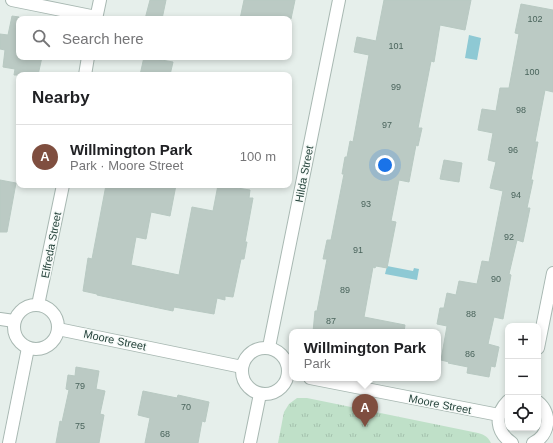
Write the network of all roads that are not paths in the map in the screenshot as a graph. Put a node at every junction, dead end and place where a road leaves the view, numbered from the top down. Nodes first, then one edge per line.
1 (12, 0) edge
2 (100, 0) edge
3 (339, 0) edge
4 (87, 16) edge
5 (96, 16) edge
6 (88, 60) edge
7 (86, 72) edge
8 (62, 188) edge
9 (553, 273) edge
10 (38, 305) junction
11 (0, 319) edge
12 (14, 321) junction
13 (58, 329) junction
14 (541, 333) edge
15 (269, 347) junction
16 (28, 348) junction
17 (242, 367) junction
18 (289, 368) edge
19 (289, 377) edge
20 (325, 381) edge
21 (260, 394) junction
22 (505, 404) edge
23 (541, 405) edge
24 (499, 415) junction
25 (550, 425) edge
26 (9, 443) edge
27 (250, 443) edge
28 (512, 443) edge
29 (533, 443) edge

1 - 4 street
2 - 5 street
3 - 15 street, Hilda Street
6 - 7 street
8 - 10 street, Elfreda Street
9 - 14 street
10 - 12 street
10 - 13 street
11 - 12 street
12 - 16 street
13 - 16 street
13 - 17 street, Moore Street
15 - 17 street
15 - 18 street
16 - 26 street
17 - 21 street
19 - 21 street
20 - 24 street, Moore Street
21 - 27 street
22 - 24 street
23 - 25 street
24 - 28 street
25 - 29 street

